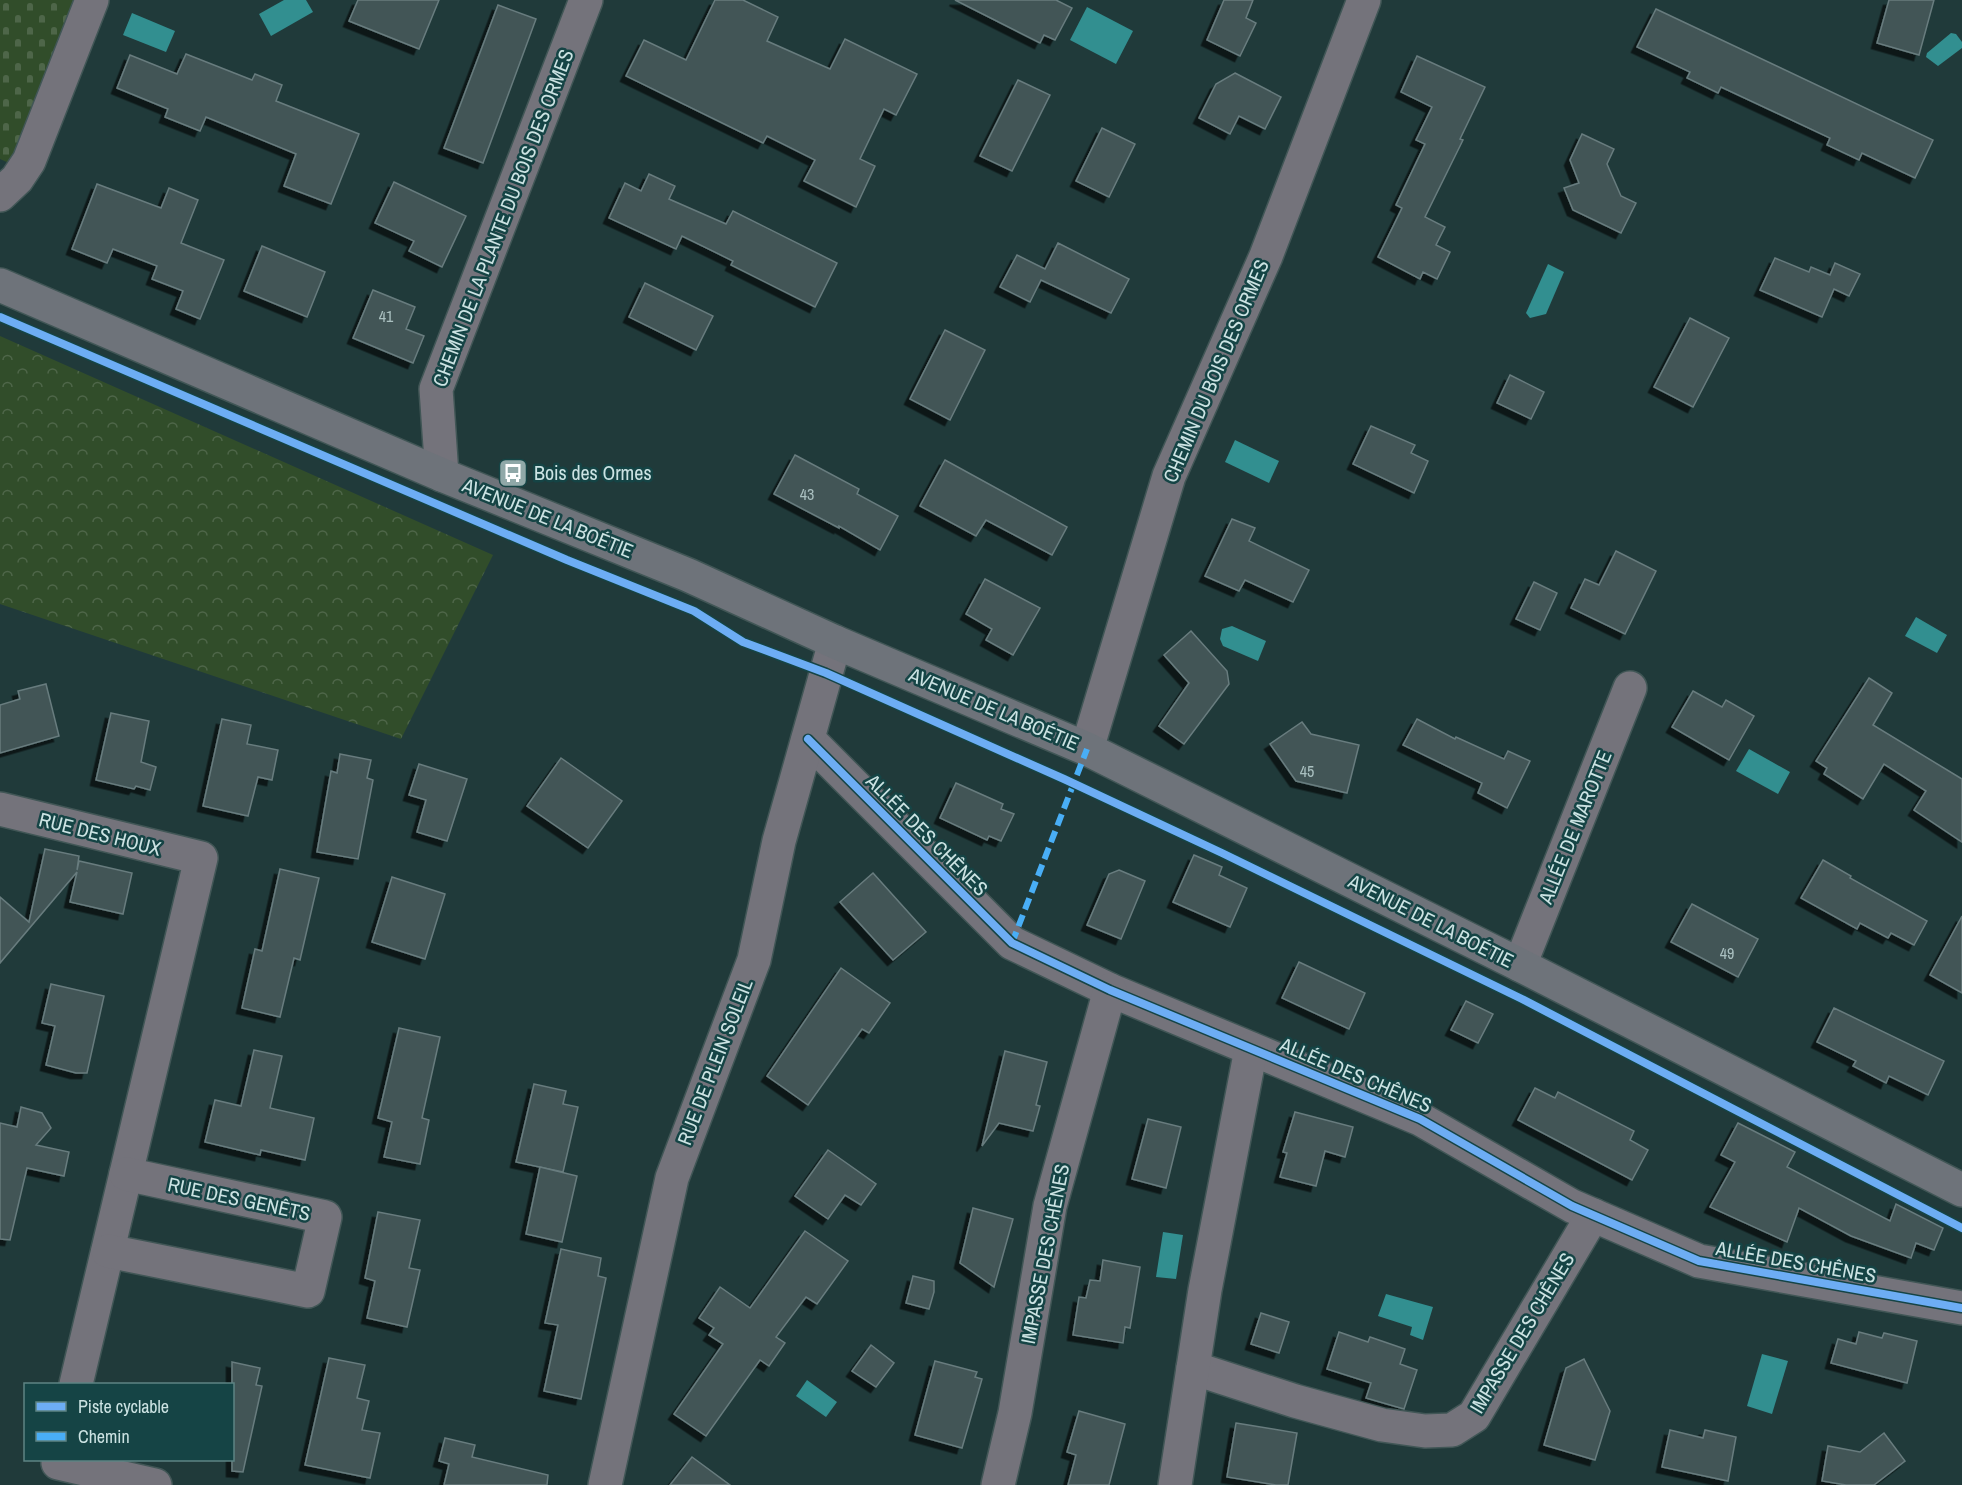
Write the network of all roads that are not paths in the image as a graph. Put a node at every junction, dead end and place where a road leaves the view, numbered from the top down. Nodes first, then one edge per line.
1 (92, 0) edge
2 (586, 0) edge
3 (1364, 0) edge
4 (0, 195) edge
5 (0, 285) edge
6 (442, 475) junction
7 (835, 642) junction
8 (1630, 688) dead end
9 (808, 739) junction
10 (1087, 749) junction
11 (0, 809) edge
12 (1520, 965) junction
13 (1110, 990) junction
14 (1251, 1049) junction
15 (126, 1174) junction
16 (1962, 1190) edge
17 (1593, 1215) junction
18 (108, 1251) junction
19 (1962, 1308) edge
20 (1193, 1368) junction
21 (76, 1383) edge
22 (56, 1469) edge
23 (155, 1485) edge
24 (605, 1485) edge
25 (998, 1485) edge
26 (1175, 1485) edge

1 - 4 street
2 - 6 street, CHEMIN DE LA PLANTE DU BOIS DES ORMES
3 - 10 street, CHEMIN DU BOIS DES ORMES
5 - 6 main road, AVENUE DE LA BOÉTIE
6 - 7 main road, AVENUE DE LA BOÉTIE
7 - 9 street, RUE DE PLEIN SOLEIL
7 - 10 main road, AVENUE DE LA BOÉTIE
8 - 12 street, ALLÉE DE MAROTTE
9 - 13 street, ALLÉE DES CHÊNES
9 - 24 street, RUE DE PLEIN SOLEIL
10 - 12 main road, AVENUE DE LA BOÉTIE
11 - 15 street, RUE DES HOUX
12 - 16 main road, AVENUE DE LA BOÉTIE
13 - 14 street, ALLÉE DES CHÊNES
13 - 25 street, IMPASSE DES CHÊNES
14 - 17 street, ALLÉE DES CHÊNES
14 - 20 street
15 - 18 street
15 - 18 street, RUE DES GENÊTS
17 - 19 street, ALLÉE DES CHÊNES
17 - 20 street, IMPASSE DES CHÊNES
18 - 21 street
20 - 26 street
22 - 23 street

